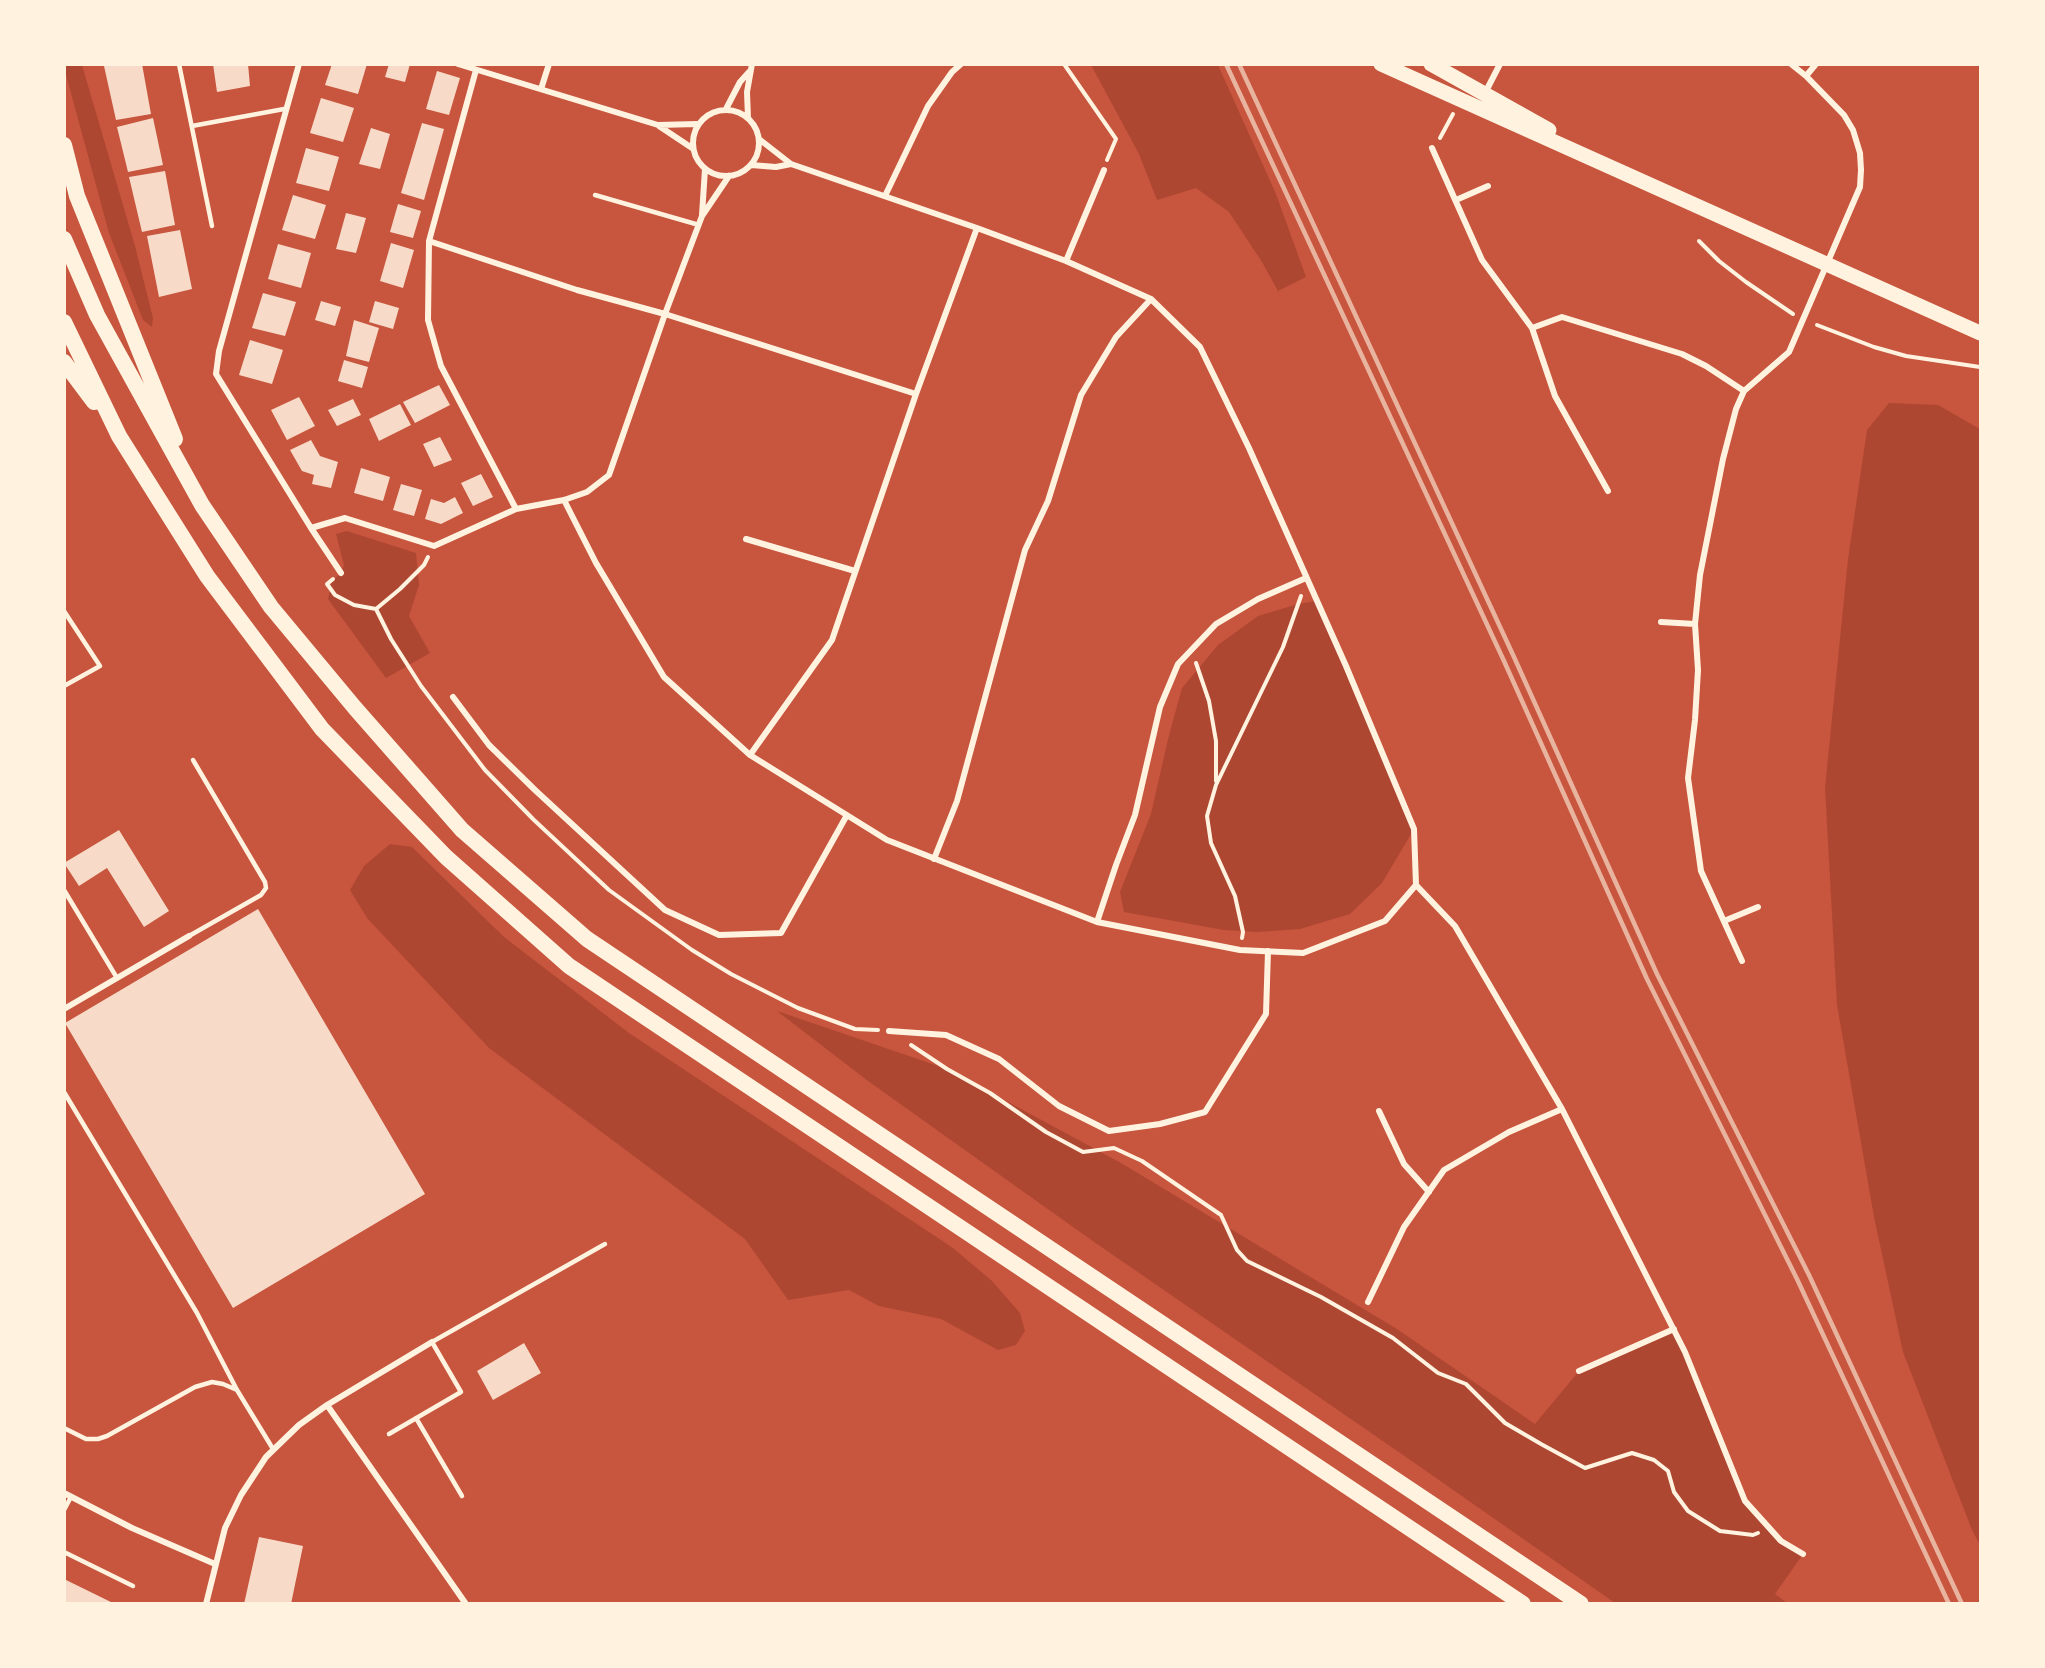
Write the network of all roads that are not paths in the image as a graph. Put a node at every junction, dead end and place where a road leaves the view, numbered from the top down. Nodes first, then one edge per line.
1 (179, 64) edge
2 (299, 64) edge
3 (458, 64) edge
4 (549, 64) edge
5 (961, 64) edge
6 (1381, 64) edge
7 (1431, 64) edge
8 (1500, 64) edge
9 (1791, 64) edge
10 (1816, 64) edge
11 (751, 68) edge
12 (476, 70) junction
13 (1806, 76) junction
14 (541, 89) junction
15 (1481, 101) junction
16 (726, 109) junction
17 (284, 110) junction
18 (748, 118) junction
19 (697, 124) junction
20 (658, 125) junction
21 (192, 126) junction
22 (759, 139) junction
23 (64, 145) edge
24 (693, 148) junction
25 (1432, 148) dead end
26 (791, 164) junction
27 (751, 165) junction
28 (705, 169) junction
29 (1104, 170) road end
30 (729, 176) junction
31 (1488, 186) dead end
32 (595, 195) dead end
33 (885, 196) junction
34 (1456, 200) junction
35 (702, 216) junction
36 (699, 225) junction
37 (212, 226) dead end
38 (977, 228) junction
39 (64, 238) edge
40 (429, 241) junction
41 (1066, 261) junction
42 (1827, 265) junction
43 (1151, 299) junction
44 (665, 314) junction
45 (64, 322) edge
46 (1532, 328) junction
47 (1980, 333) edge
48 (64, 362) edge
49 (1744, 391) junction
50 (916, 394) junction
51 (119, 436) junction
52 (1608, 491) dead end
53 (564, 500) junction
54 (202, 505) junction
55 (516, 509) junction
56 (311, 528) junction
57 (746, 539) dead end
58 (855, 571) junction
59 (341, 573) road end
60 (1306, 578) junction
61 (64, 611) edge
62 (1661, 622) dead end
63 (1695, 624) junction
64 (64, 686) edge
65 (453, 697) dead end
66 (750, 755) junction
67 (193, 760) dead end
68 (847, 815) junction
69 (934, 859) junction
70 (1416, 885) junction
71 (64, 890) edge
72 (1758, 907) dead end
73 (1724, 921) junction
74 (1098, 922) junction
75 (189, 936) joint
76 (1268, 951) junction
77 (1742, 961) dead end
78 (117, 978) junction
79 (65, 1009) edge
80 (889, 1031) road end
81 (64, 1092) edge
82 (1562, 1109) junction
83 (1379, 1111) dead end
84 (1429, 1192) junction
85 (604, 1244) dead end
86 (1368, 1302) dead end
87 (1674, 1329) junction
88 (432, 1342) junction
89 (1579, 1371) dead end
90 (237, 1390) junction
91 (327, 1405) junction
92 (416, 1418) junction
93 (64, 1428) edge
94 (389, 1434) dead end
95 (273, 1449) junction
96 (68, 1495) edge
97 (462, 1496) dead end
98 (64, 1510) edge
99 (64, 1552) edge
100 (1803, 1554) dead end
101 (215, 1564) junction
102 (134, 1586) dead end
103 (206, 1604) edge
104 (466, 1604) edge
105 (1523, 1604) edge
106 (1581, 1604) edge

1 - 21 lane
2 - 17 street
3 - 12 street
4 - 14 street
5 - 33 street
6 - 15 main road
7 - 15 main road
8 - 15 street
9 - 13 street
10 - 13 street
11 - 16 street
11 - 18 street
12 - 14 street
12 - 40 street
13 - 42 street
14 - 20 street
15 - 42 main road
16 - 18 street
16 - 19 street
17 - 21 lane
17 - 56 street
18 - 22 street
19 - 20 street
19 - 24 street
20 - 24 street
21 - 37 lane
22 - 26 street
22 - 27 street
23 - 54 highway
24 - 28 street
25 - 34 street
26 - 27 street
26 - 33 street
27 - 30 street
28 - 30 street
28 - 35 street
29 - 41 street
30 - 35 street
31 - 34 street
32 - 36 lane
33 - 38 street
34 - 46 street
35 - 36 street
36 - 44 street
38 - 41 street
38 - 50 street
39 - 54 highway
40 - 44 street
40 - 55 street
41 - 43 street
42 - 47 main road
42 - 49 street
43 - 60 street
43 - 69 street
44 - 50 street
44 - 53 street
45 - 51 highway
46 - 49 street
46 - 52 street
48 - 51 highway
49 - 63 street
50 - 58 street
51 - 105 highway
53 - 55 street
53 - 66 street
54 - 106 highway
55 - 56 street
56 - 59 street
57 - 58 street
58 - 66 street
60 - 70 street
60 - 74 street
61 - 64 lane
62 - 63 street
63 - 73 street
65 - 68 street
66 - 68 street
67 - 75 lane
68 - 69 street
69 - 74 street
70 - 76 street
70 - 82 street
71 - 78 lane
72 - 73 street
73 - 77 street
74 - 76 street
75 - 78 street
76 - 80 street
78 - 79 street
81 - 90 lane
82 - 84 street
82 - 87 street
83 - 84 street
84 - 86 street
85 - 88 lane
87 - 89 street
87 - 100 street
88 - 91 street
88 - 92 lane
90 - 93 lane
90 - 95 lane
91 - 95 street
91 - 104 street
92 - 94 lane
92 - 97 lane
95 - 101 street
96 - 98 lane
96 - 101 street
99 - 102 lane
101 - 103 street

